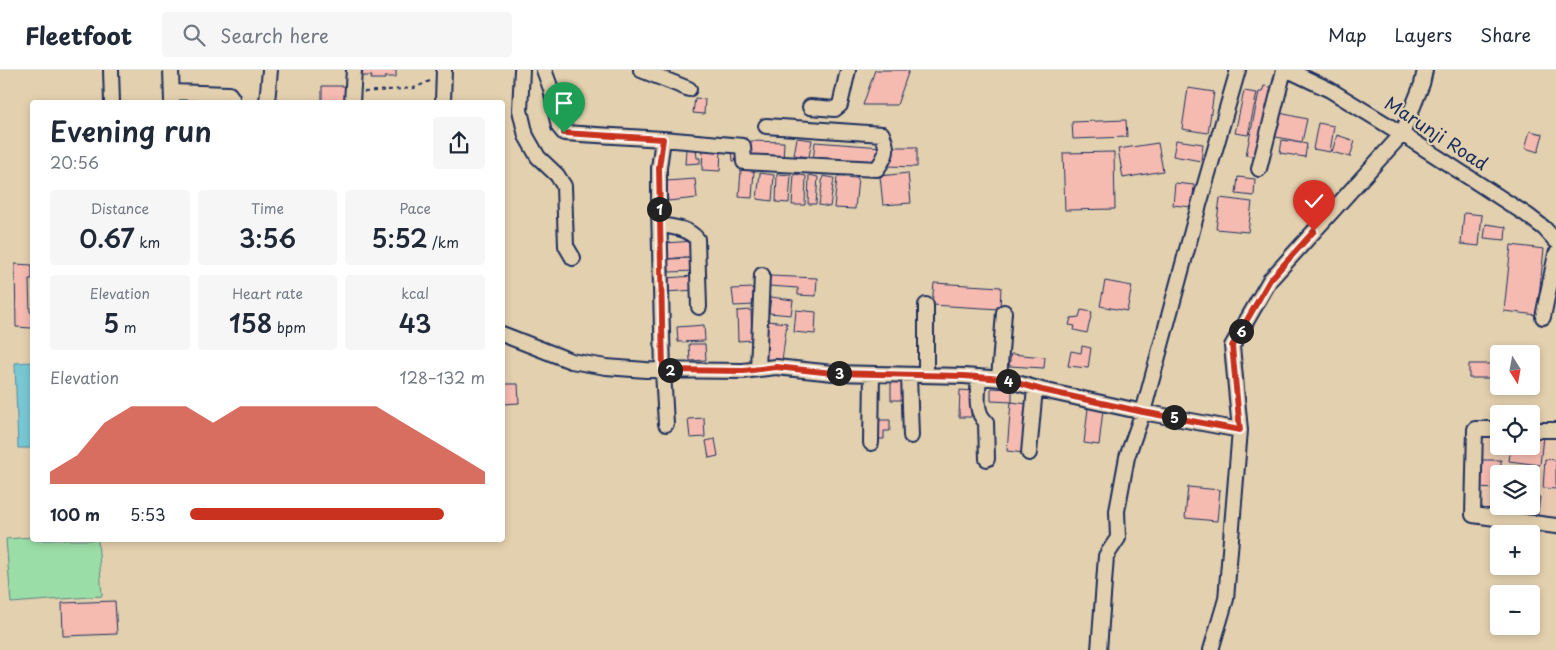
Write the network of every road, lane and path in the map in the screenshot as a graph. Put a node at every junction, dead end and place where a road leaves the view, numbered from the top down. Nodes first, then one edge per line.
1 (111, 70) edge
2 (172, 70) edge
3 (270, 70) edge
4 (354, 70) edge
5 (522, 70) edge
6 (544, 70) edge
7 (641, 70) edge
8 (848, 70) edge
9 (1238, 70) edge
10 (1284, 70) edge
11 (1288, 70) edge
12 (1425, 70) edge
13 (444, 72) edge
14 (689, 89) dead end
15 (172, 97) edge
16 (353, 98) edge
17 (112, 100) edge
18 (232, 100) edge
19 (267, 100) edge
20 (443, 100) edge
21 (810, 107) dead end
22 (766, 126) dead end
23 (1402, 134) junction
24 (663, 139) junction
25 (1259, 169) dead end
26 (660, 225) junction
27 (1556, 241) edge
28 (1556, 254) edge
29 (573, 258) dead end
30 (762, 275) dead end
31 (926, 305) dead end
32 (699, 307) dead end
33 (1004, 312) dead end
34 (1543, 318) dead end
35 (505, 335) edge
36 (663, 370) junction
37 (758, 370) junction
38 (872, 374) junction
39 (909, 375) junction
40 (926, 375) junction
41 (979, 377) junction
42 (999, 379) junction
43 (1035, 388) junction
44 (1143, 412) junction
45 (666, 424) dead end
46 (1240, 430) junction
47 (1490, 430) edge
48 (1540, 430) edge
49 (1556, 430) edge
50 (911, 436) dead end
51 (871, 442) dead end
52 (1028, 453) dead end
53 (987, 459) dead end
54 (1556, 526) edge
55 (1099, 650) edge
56 (1211, 650) edge

1 - 17 street
2 - 15 street
3 - 19 street
4 - 16 street
5 - 29 street
6 - 24 street
7 - 14 street
8 - 21 street
9 - 44 street
10 - 25 street
11 - 23 street, Marunji Road
12 - 23 street
13 - 16 path
13 - 20 street
15 - 18 street
22 - 24 street
23 - 27 street, Marunji Road
23 - 46 street
24 - 26 street
26 - 32 street
26 - 36 street
28 - 34 street
30 - 37 street
31 - 40 street
33 - 42 street
35 - 36 street
36 - 37 street
36 - 45 street
37 - 38 street
38 - 39 street
38 - 51 street
39 - 40 street
39 - 50 street
40 - 41 street
41 - 42 street
41 - 53 street
42 - 43 street
43 - 44 street
43 - 52 street
44 - 46 street
44 - 55 street
46 - 56 street
47 - 54 street
48 - 49 street

